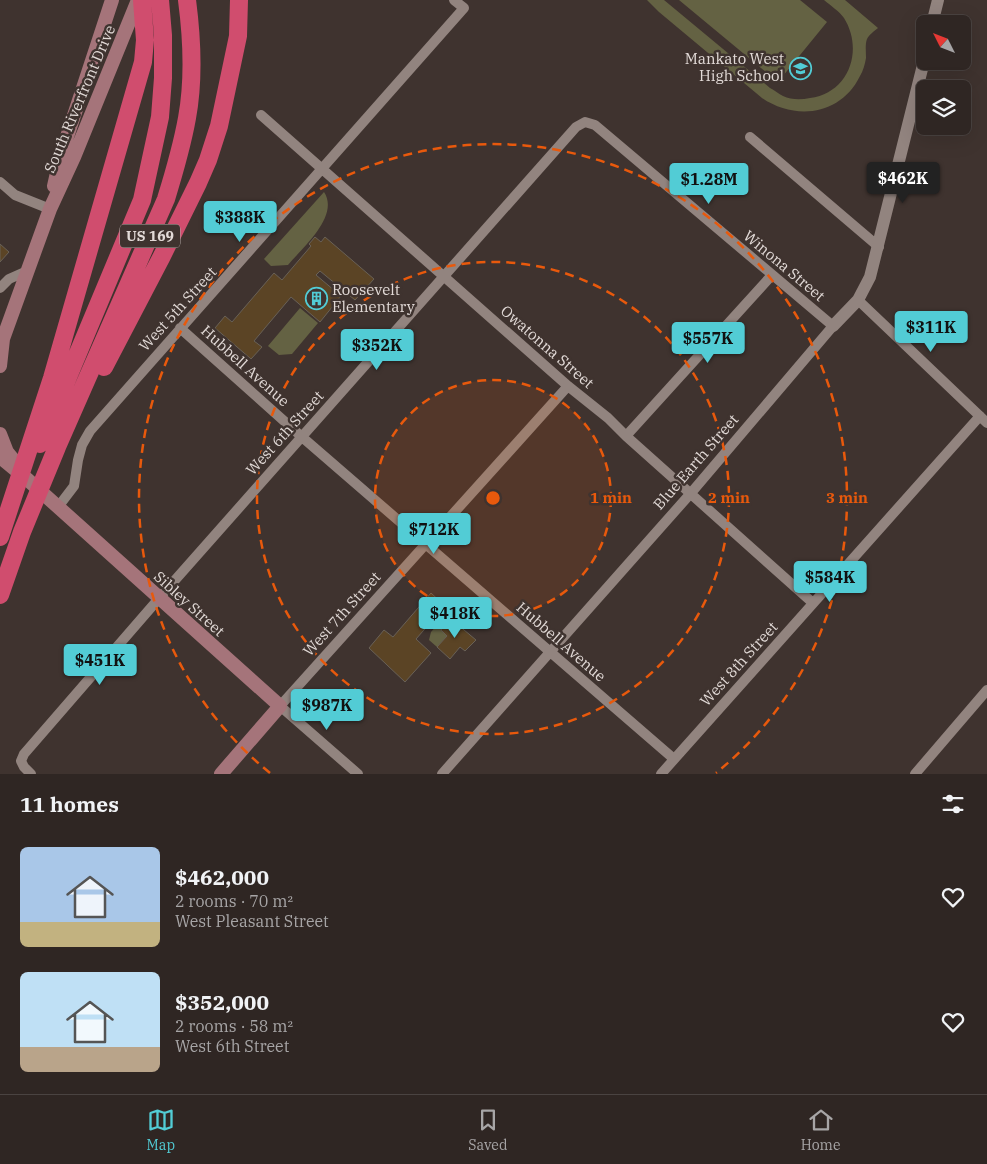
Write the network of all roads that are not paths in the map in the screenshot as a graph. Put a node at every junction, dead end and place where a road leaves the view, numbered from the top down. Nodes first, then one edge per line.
1 (112, 0) edge
2 (138, 0) edge
3 (142, 0) edge
4 (188, 0) edge
5 (239, 0) edge
6 (454, 0) edge
7 (938, 0) edge
8 (160, 3) edge
9 (934, 15) edge
10 (922, 70) edge
11 (261, 115) dead end
12 (576, 127) joint
13 (750, 137) dead end
14 (323, 169) junction
15 (0, 182) edge
16 (50, 209) junction
17 (879, 247) junction
18 (27, 271) junction
19 (772, 275) junction
20 (444, 277) junction
21 (0, 288) edge
22 (858, 300) junction
23 (833, 326) junction
24 (180, 328) junction
25 (2, 342) edge
26 (0, 366) edge
27 (568, 386) junction
28 (983, 420) edge
29 (0, 434) edge
30 (626, 436) junction
31 (302, 437) junction
32 (45, 447) junction
33 (0, 457) edge
34 (28, 480) junction
35 (691, 493) junction
36 (58, 507) junction
37 (0, 537) edge
38 (427, 545) junction
39 (0, 595) edge
40 (159, 598) junction
41 (813, 603) junction
42 (550, 653) junction
43 (987, 690) edge
44 (280, 706) junction
45 (674, 760) junction
46 (32, 774) edge
47 (221, 774) edge
48 (358, 774) edge
49 (442, 774) edge
50 (661, 774) edge
51 (915, 774) edge

1 - 16 main road, South Riverfront Drive
2 - 16 main road, South Riverfront Drive
3 - 32 highway
4 - 32 highway, US 169
5 - 32 highway
6 - 14 street, West 5th Street
7 - 9 street
8 - 32 highway, US 169
10 - 17 street
11 - 14 street, Owatonna Street
12 - 19 street, Winona Street
12 - 20 street, West 6th Street
13 - 17 street
14 - 20 street, Owatonna Street
14 - 24 street, West 5th Street
15 - 16 street
16 - 18 main road, South Riverfront Drive
17 - 22 street
18 - 21 street
18 - 25 main road, South Riverfront Drive
19 - 23 street, Winona Street
19 - 30 street
20 - 27 street, Owatonna Street
20 - 31 street, West 6th Street
22 - 23 street
22 - 28 street
23 - 35 street, Blue Earth Street
24 - 31 street, Hubbell Avenue
24 - 36 street, West 5th Street
25 - 26 main road, South Riverfront Drive
27 - 30 street, Owatonna Street
27 - 38 street, West 7th Street
28 - 41 street, West 8th Street
29 - 34 main road
30 - 35 street, Owatonna Street
31 - 38 street, Hubbell Avenue
31 - 40 street, West 6th Street
32 - 37 highway
32 - 39 highway, US 169
33 - 34 main road, Sibley Street
34 - 36 main road, Sibley Street
35 - 41 street, Owatonna Street
35 - 42 street, Blue Earth Street
36 - 40 main road, Sibley Street
38 - 42 street, Hubbell Avenue
38 - 44 street, West 7th Street
40 - 44 main road, Sibley Street
40 - 46 street, West 6th Street
41 - 45 street, West 8th Street
42 - 45 street, Hubbell Avenue
42 - 49 street, Blue Earth Street
43 - 51 street
44 - 47 main road, West 7th Street
44 - 48 street, Sibley Street
45 - 50 street, West 8th Street

